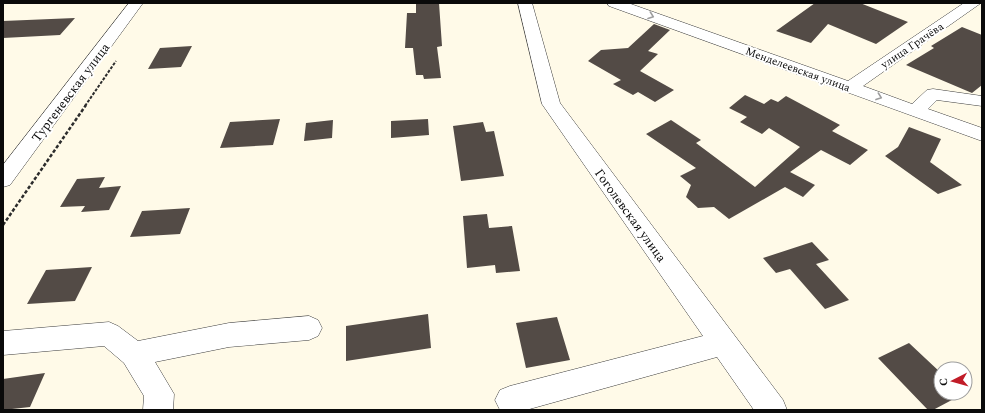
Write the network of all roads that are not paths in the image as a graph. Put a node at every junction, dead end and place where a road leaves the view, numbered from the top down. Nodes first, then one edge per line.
1 (136, 3) edge
2 (525, 3) edge
3 (614, 3) edge
4 (974, 3) edge
5 (850, 87) junction
6 (982, 101) edge
7 (916, 110) junction
8 (982, 135) edge
9 (3, 180) edge
10 (309, 328) dead end
11 (3, 343) edge
12 (723, 343) junction
13 (134, 354) junction
14 (510, 400) dead end
15 (158, 410) edge
16 (772, 410) edge

1 - 9 street, Тургеневская улица
2 - 12 street, Гоголевская улица
3 -> 5 street, Менделеевская улица
4 - 5 street, улица Грачёва
5 -> 7 street, Менделеевская улица
6 - 7 street
7 - 8 street, Менделеевская улица
10 - 13 street
11 - 13 street
12 - 14 street
12 - 16 street, Гоголевская улица
13 - 15 street

